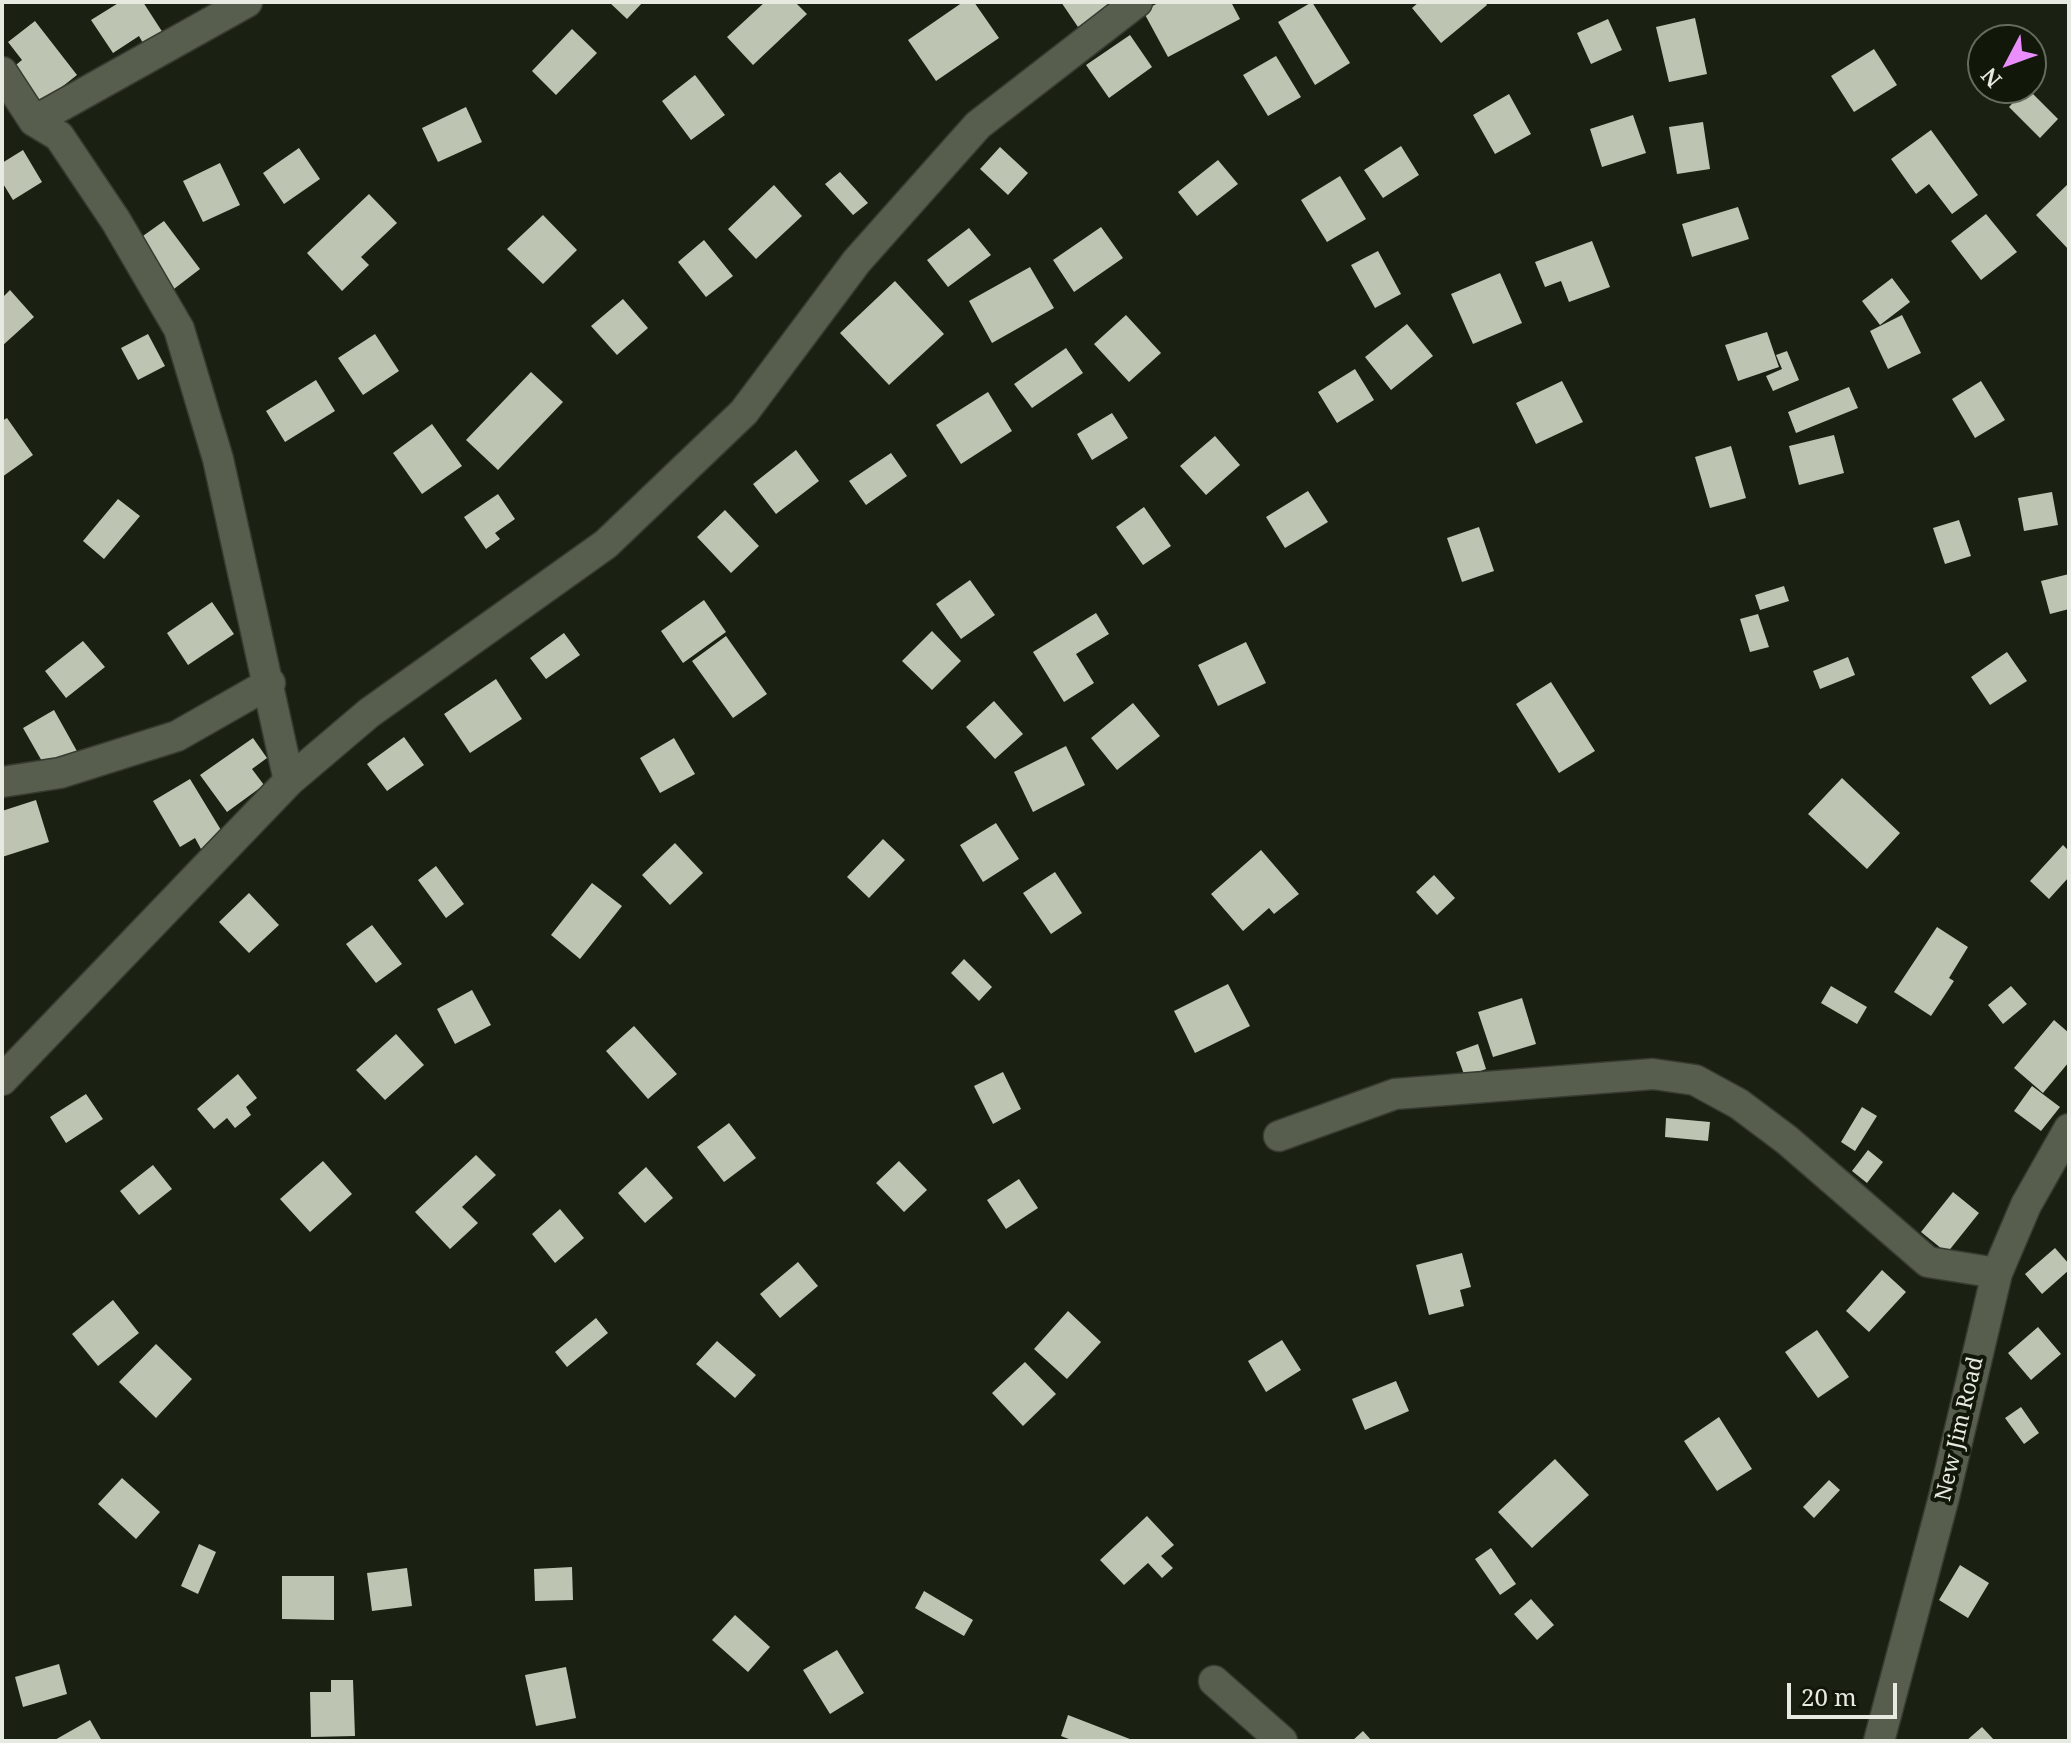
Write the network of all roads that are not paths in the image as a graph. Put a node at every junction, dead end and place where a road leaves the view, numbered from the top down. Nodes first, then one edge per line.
1 (247, 2) edge
2 (1137, 2) edge
3 (2, 72) edge
4 (34, 121) junction
5 (270, 683) junction
6 (289, 781) junction
7 (2, 782) edge
8 (2, 1080) edge
9 (2069, 1129) edge
10 (1279, 1136) dead end
11 (1997, 1273) junction
12 (1214, 1681) dead end
13 (1282, 1741) edge
14 (1879, 1741) edge

1 - 4 street
2 - 6 street
3 - 4 street
4 - 5 street
5 - 6 street
5 - 7 street
6 - 8 street
9 - 11 street, New Jim Road
10 - 11 street
11 - 14 street, New Jim Road
12 - 13 street

